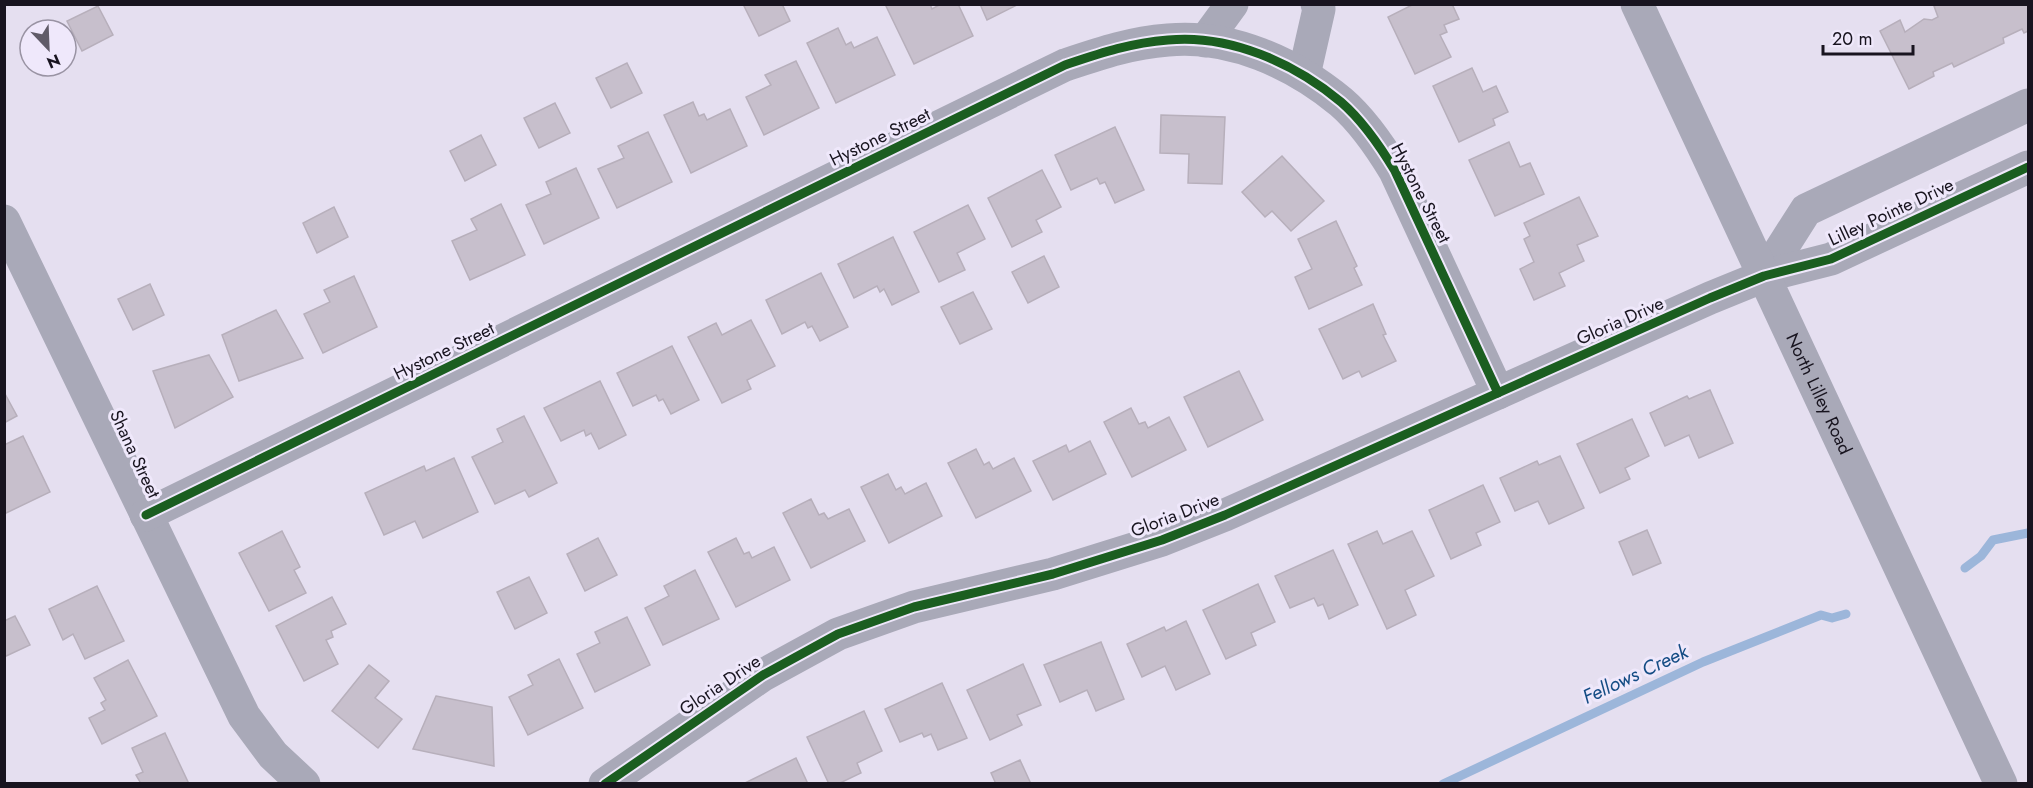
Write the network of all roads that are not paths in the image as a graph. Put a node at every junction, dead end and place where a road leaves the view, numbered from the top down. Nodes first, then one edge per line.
1 (1232, 4) edge
2 (1317, 4) edge
3 (1637, 4) edge
4 (1205, 41) junction
5 (1304, 75) junction
6 (2028, 105) edge
7 (2028, 167) edge
8 (4, 221) edge
9 (1764, 276) junction
10 (1498, 393) junction
11 (146, 515) junction
12 (304, 783) edge
13 (605, 783) edge
14 (2001, 783) edge

1 - 4 street
2 - 5 street
3 - 9 street, North Lilley Road
4 - 5 street, Hystone Street
4 - 11 street, Hystone Street
5 - 10 street, Hystone Street
6 - 9 street, Lilley Pointe Drive
7 - 9 street, Lilley Pointe Drive
8 - 11 street, Shana Street
9 - 10 street, Gloria Drive
9 - 14 street, North Lilley Road
10 - 13 street, Gloria Drive
11 - 12 street, Shana Street

